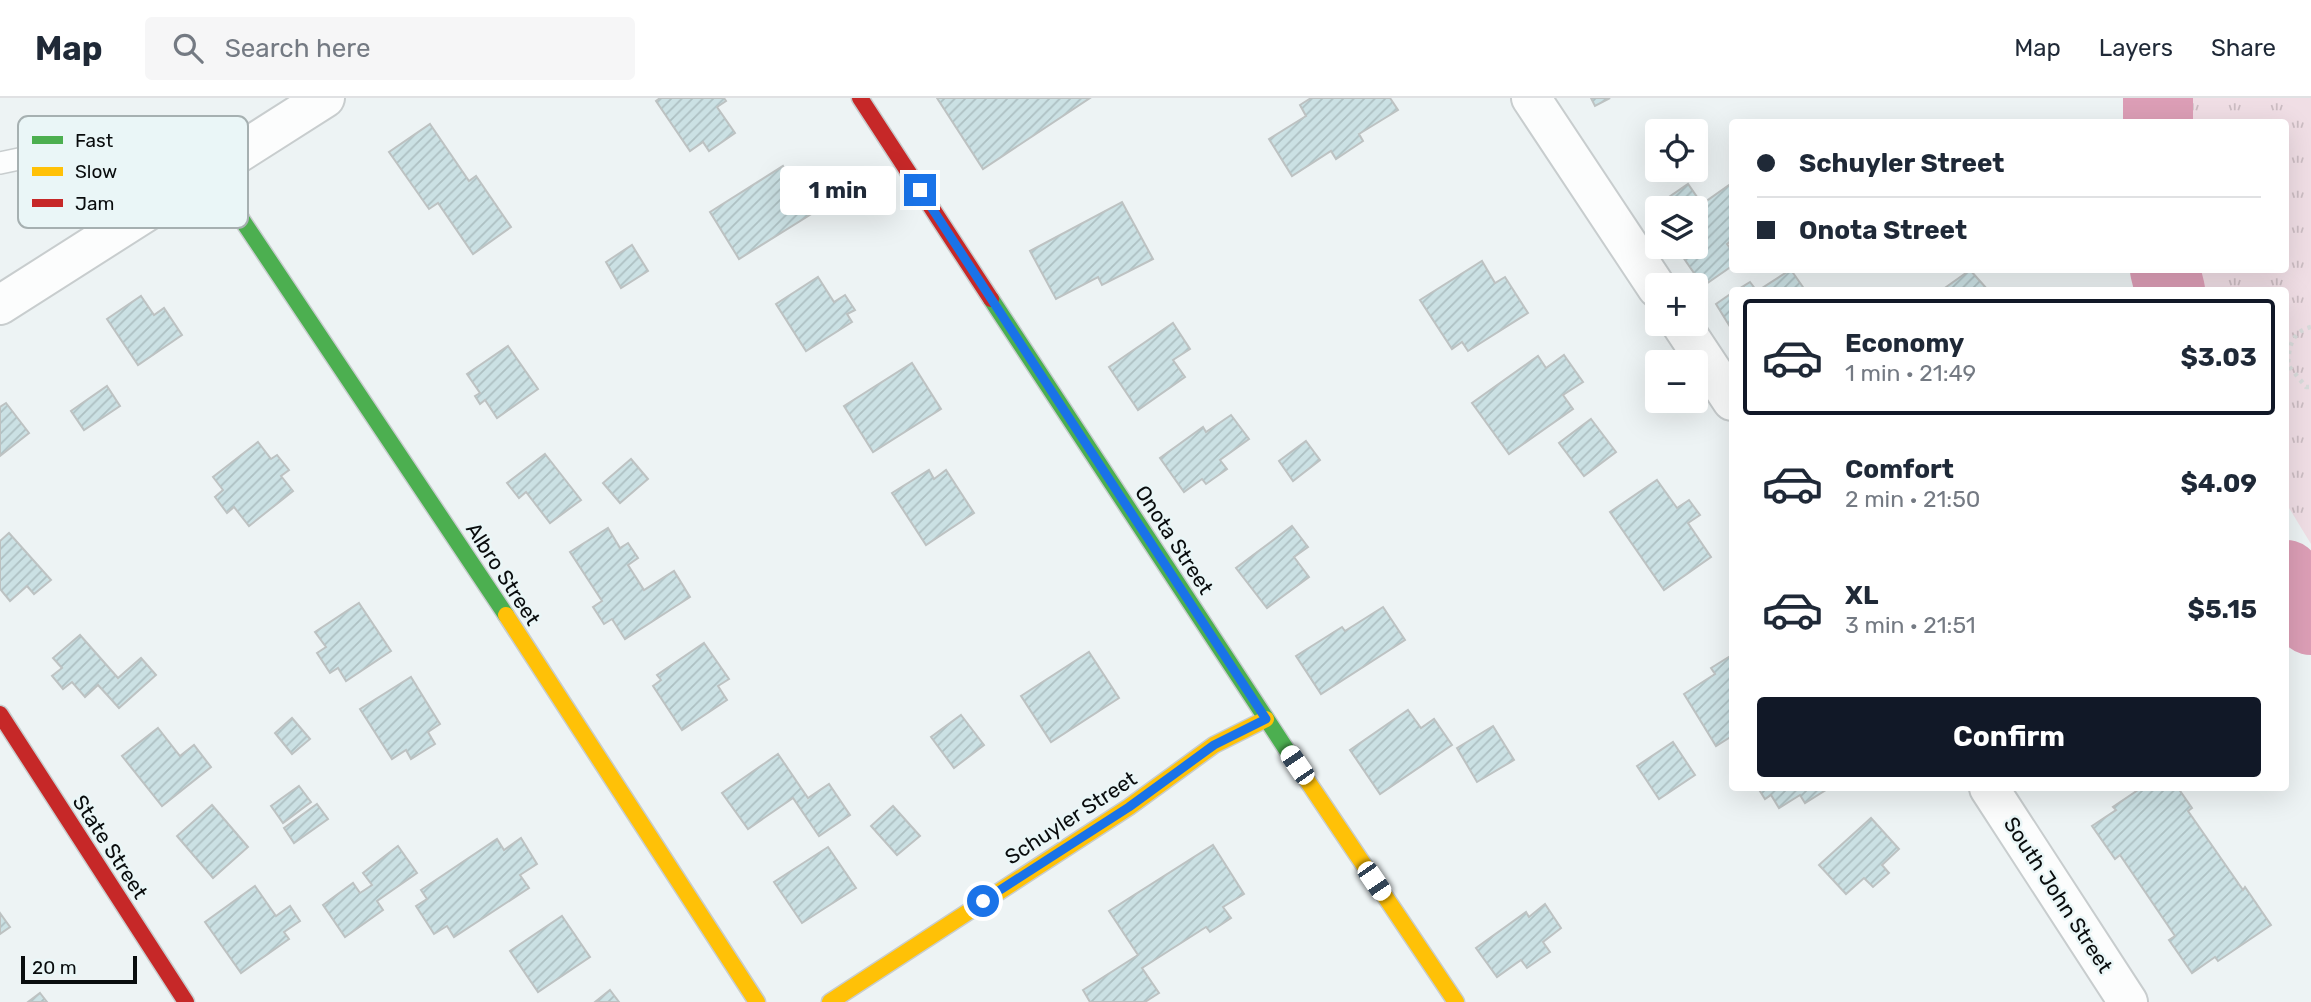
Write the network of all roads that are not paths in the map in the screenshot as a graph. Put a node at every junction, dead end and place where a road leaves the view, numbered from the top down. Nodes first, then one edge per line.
1 (325, 98) edge
2 (860, 98) edge
3 (1531, 98) edge
4 (248, 148) edge
5 (18, 159) edge
6 (0, 163) edge
7 (122, 228) edge
8 (248, 228) edge
9 (1647, 273) edge
10 (0, 305) edge
11 (1689, 336) edge
12 (1729, 396) edge
13 (0, 715) edge
14 (1266, 719) junction
15 (1991, 791) edge
16 (186, 1002) edge
17 (757, 1002) edge
18 (830, 1002) edge
19 (1456, 1002) edge
20 (2128, 1002) edge

1 - 4 street
2 - 14 street, Onota Street
3 - 9 street
5 - 6 lane
7 - 10 street
8 - 17 street, Albro Street
11 - 12 street
13 - 16 street, State Street
14 - 18 street, Schuyler Street
14 - 19 street, Onota Street
15 - 20 street, South John Street

